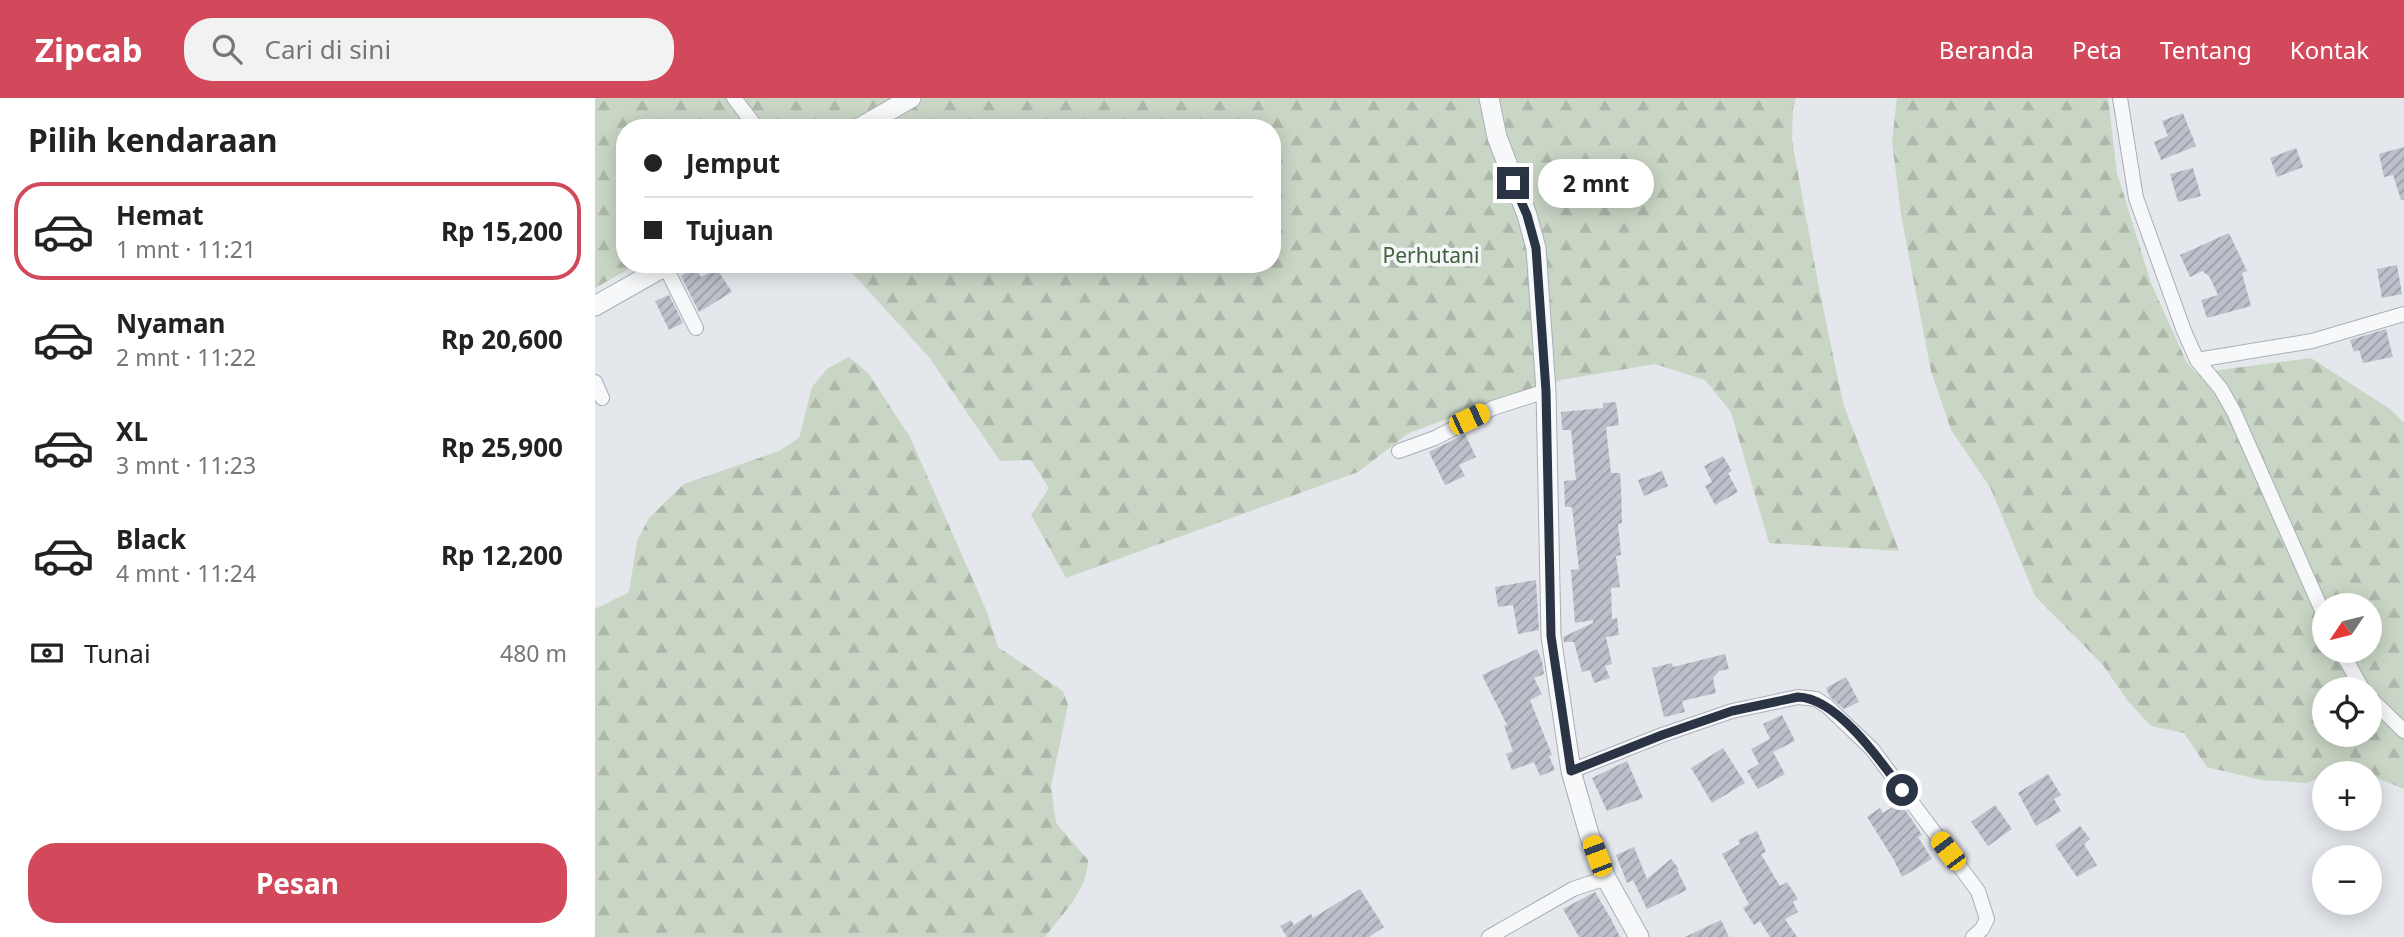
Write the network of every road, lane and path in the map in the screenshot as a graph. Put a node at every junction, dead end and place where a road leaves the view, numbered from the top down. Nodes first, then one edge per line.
1 (734, 98) edge
2 (911, 98) edge
3 (1489, 98) edge
4 (2120, 98) edge
5 (750, 119) edge
6 (875, 119) edge
7 (653, 273) edge
8 (671, 273) edge
9 (595, 306) edge
10 (2404, 314) edge
11 (697, 328) dead end
12 (2197, 360) junction
13 (595, 383) edge
14 (1546, 391) junction
15 (602, 398) dead end
16 (1399, 451) dead end
17 (2314, 593) edge
18 (2382, 710) edge
19 (2404, 731) edge
20 (1571, 771) junction
21 (1606, 878) junction
22 (1489, 937) edge
23 (1639, 937) edge
24 (1973, 937) edge

1 - 5 street
2 - 6 street
3 - 14 street
4 - 12 street
7 - 9 street
8 - 11 street
10 - 12 street
12 - 17 street
13 - 15 street
14 - 16 street
14 - 20 street
18 - 19 street
20 - 21 street
20 - 24 street
21 - 22 street
21 - 23 street

